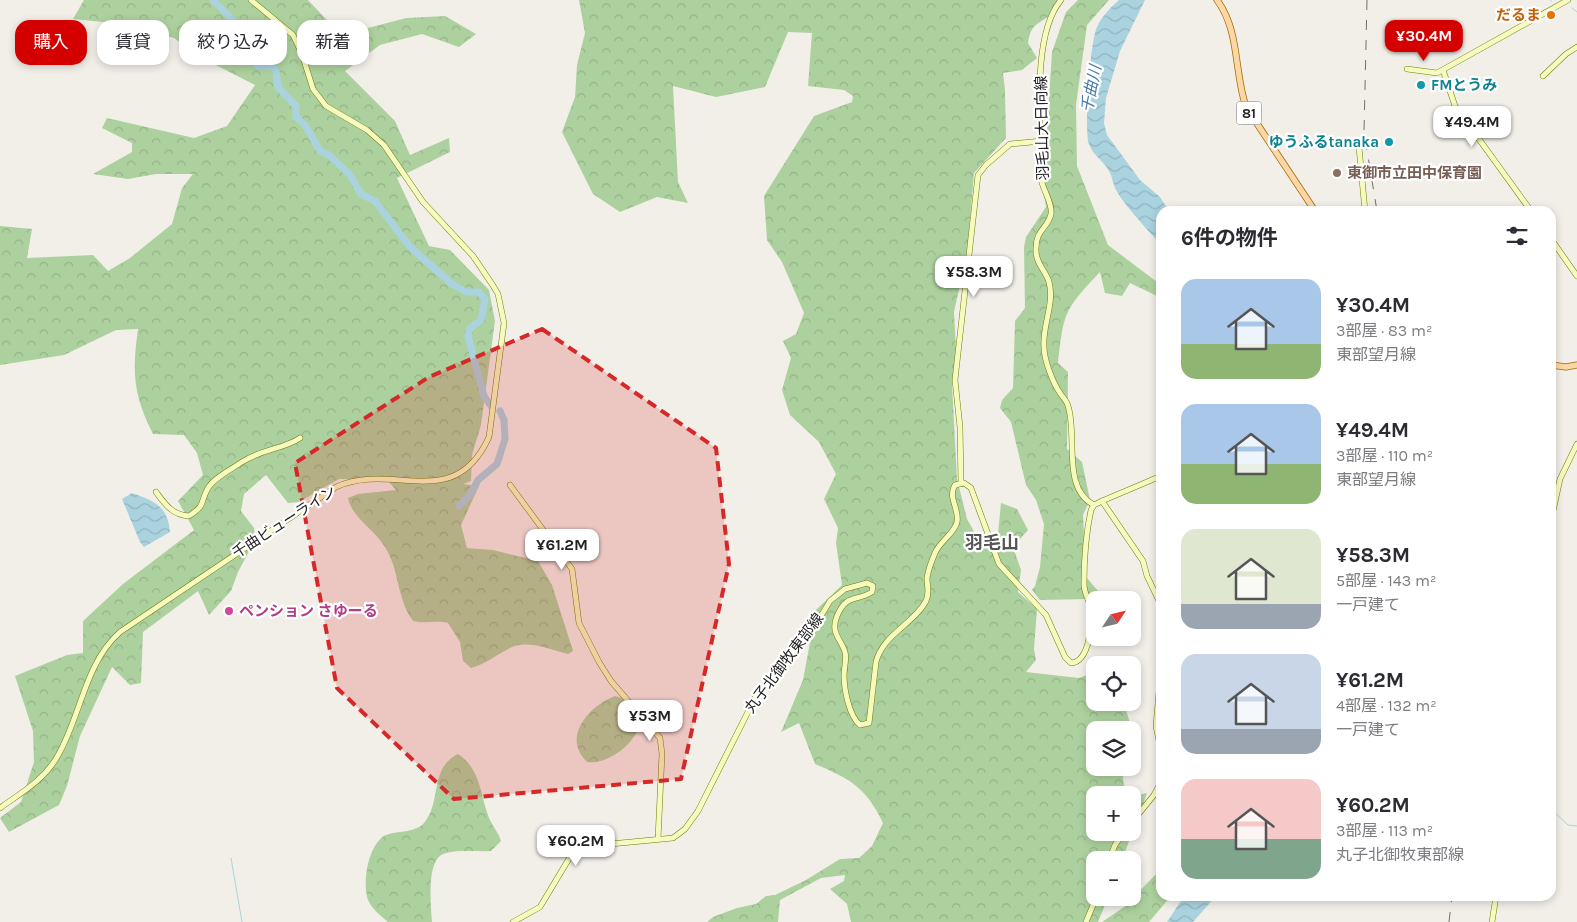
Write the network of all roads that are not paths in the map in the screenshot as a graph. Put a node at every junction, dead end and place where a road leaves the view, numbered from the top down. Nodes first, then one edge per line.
1 (251, 0) edge
2 (1060, 0) edge
3 (1216, 0) edge
4 (1568, 0) edge
5 (1577, 48) edge
6 (1407, 69) dead end
7 (1443, 70) junction
8 (1543, 76) dead end
9 (1042, 141) junction
10 (1359, 147) dead end
11 (1312, 206) edge
12 (1365, 206) edge
13 (1527, 206) edge
14 (1556, 246) edge
15 (1577, 276) edge
16 (1577, 365) edge
17 (1556, 366) edge
18 (300, 438) dead end
19 (1577, 444) edge
20 (1156, 478) edge
21 (961, 483) junction
22 (510, 485) dead end
23 (156, 492) dead end
24 (1556, 497) edge
25 (1102, 501) junction
26 (1094, 505) junction
27 (1156, 594) edge
28 (1156, 791) edge
29 (0, 808) edge
30 (1141, 811) edge
31 (658, 839) junction
32 (1495, 901) edge
33 (1093, 906) edge
34 (513, 922) edge
35 (1086, 922) edge
36 (1492, 922) edge

1 - 29 main road, 千曲ビューライン
2 - 9 main road, 羽毛山大日向線
3 - 11 main road, 81
4 - 7 main road
5 - 8 main road
6 - 7 main road
7 - 13 main road
9 - 21 main road
9 - 26 main road, 羽毛山大日向線
10 - 12 main road
14 - 15 main road
16 - 17 main road
18 - 23 main road
19 - 24 main road
20 - 25 main road
21 - 26 main road
21 - 31 main road, 丸子北御牧東部線
22 - 31 main road
25 - 26 main road
25 - 27 main road
28 - 30 main road
31 - 34 main road, 丸子北御牧東部線
32 - 36 main road
33 - 35 main road

